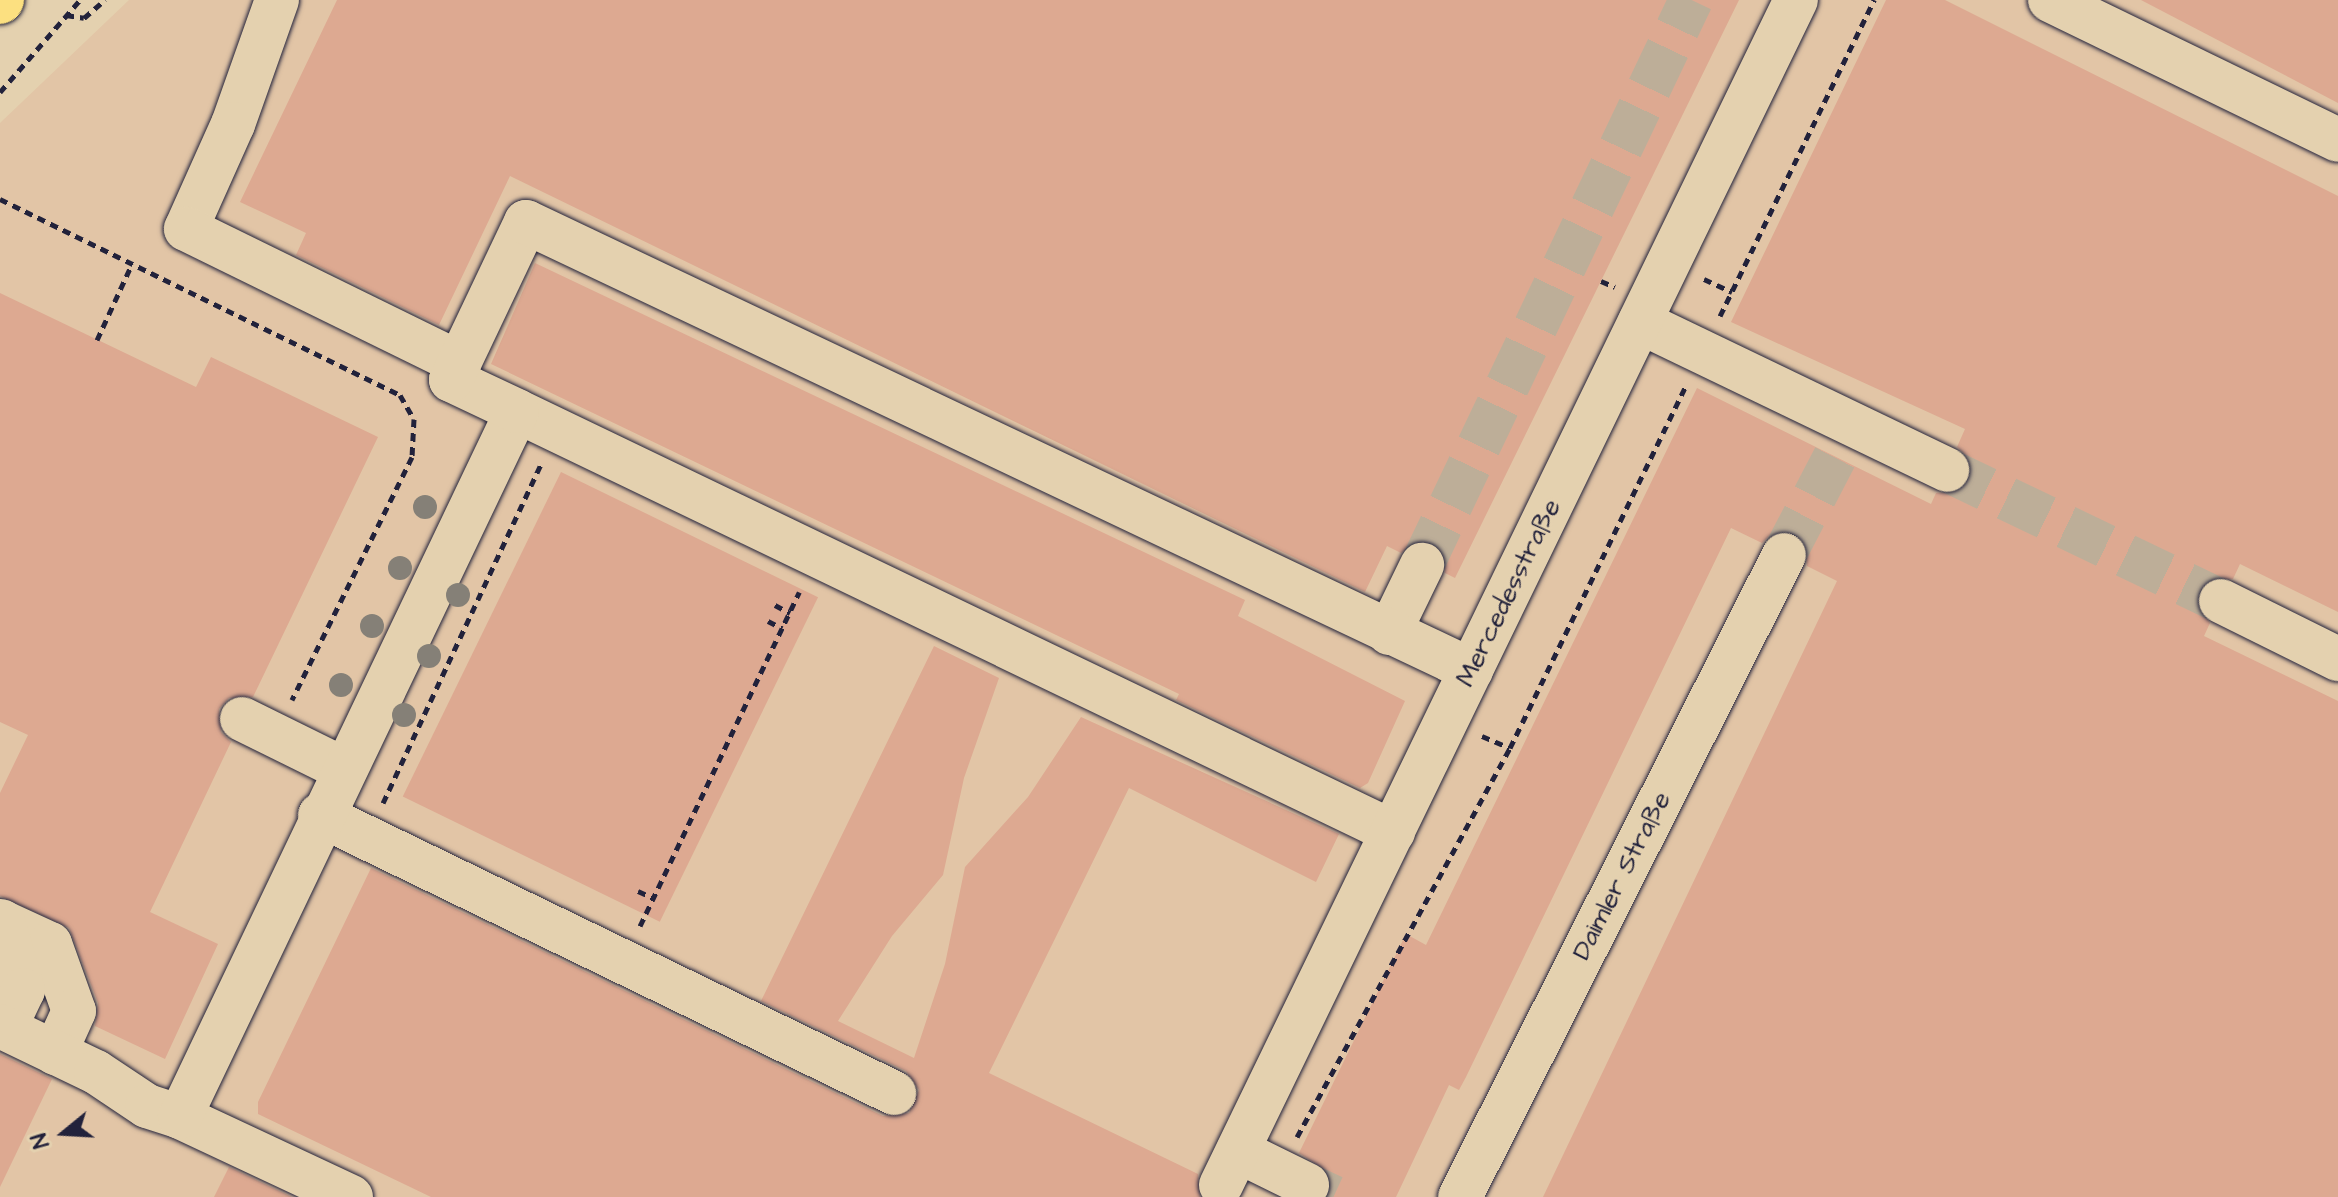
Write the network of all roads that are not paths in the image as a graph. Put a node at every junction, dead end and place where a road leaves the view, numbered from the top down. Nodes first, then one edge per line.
1 (277, 0) edge
2 (1796, 0) edge
3 (2050, 0) edge
4 (2338, 140) edge
5 (1640, 322) junction
6 (459, 363) junction
7 (517, 411) junction
8 (1947, 470) tunnel mouth
9 (1784, 555) tunnel mouth
10 (1422, 565) tunnel mouth
11 (2221, 601) tunnel mouth
12 (1389, 633) junction
13 (2338, 659) edge
14 (1471, 670) junction
15 (258, 727) road end
16 (343, 769) junction
17 (320, 815) junction
18 (1393, 832) junction
19 (1, 922) edge
20 (2, 1027) edge
21 (55, 1053) junction
22 (894, 1093) dead end
23 (184, 1108) junction
24 (1307, 1185) tunnel mouth
25 (351, 1197) edge
26 (1460, 1197) edge

1 - 6 street
2 - 5 street, Mercedesstraße
3 - 4 street
5 - 8 street
5 - 14 street, Mercedesstraße
6 - 7 street
6 - 12 street
7 - 16 street
7 - 18 street
9 - 26 street, Daimler Straße
10 - 12 street
11 - 13 street
12 - 14 street
14 - 18 street, Mercedesstraße
15 - 16 street
16 - 17 street
17 - 22 street
17 - 23 street
18 - 24 street, Mercedesstraße
19 - 20 street
19 - 21 street
20 - 21 street
21 - 23 street
23 - 25 street

